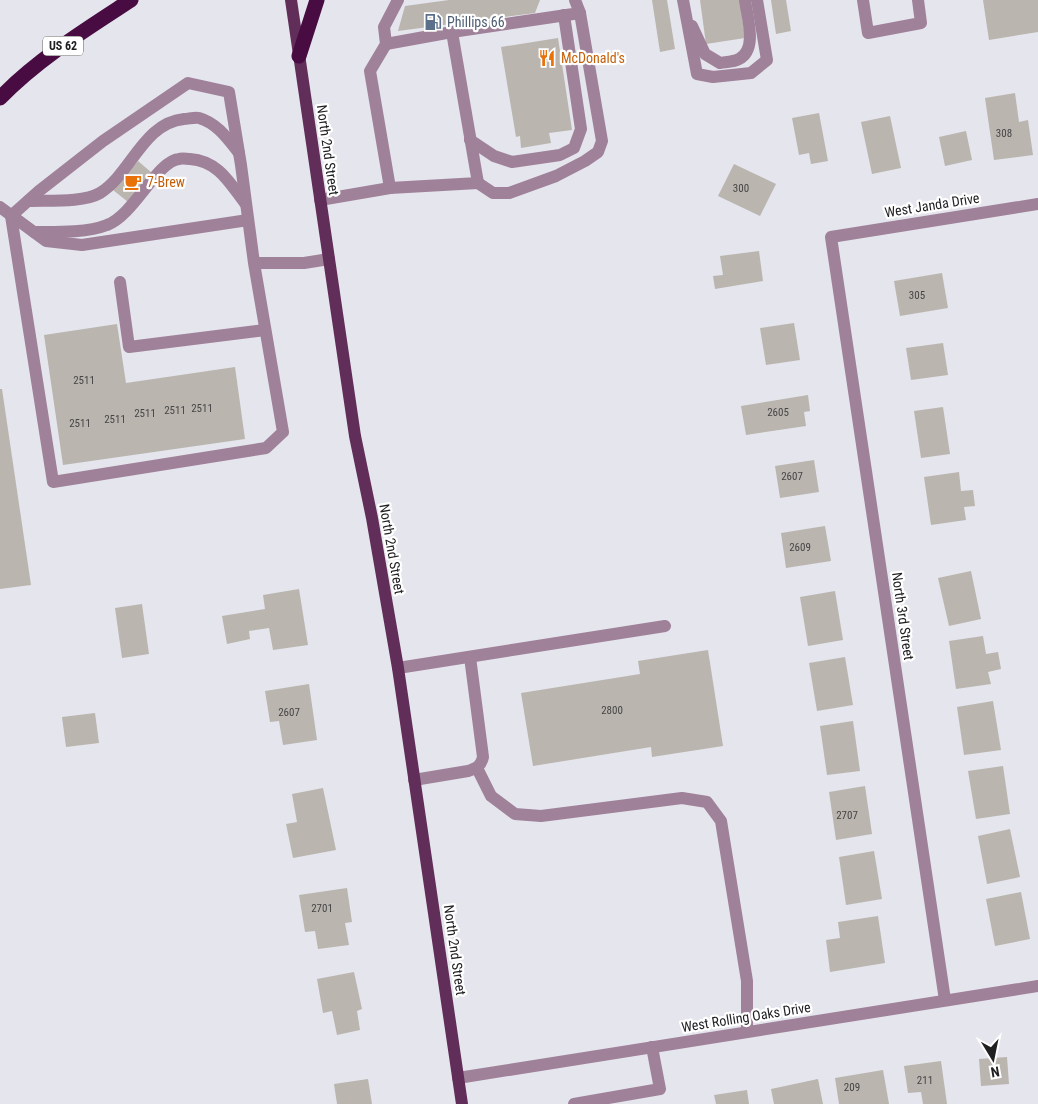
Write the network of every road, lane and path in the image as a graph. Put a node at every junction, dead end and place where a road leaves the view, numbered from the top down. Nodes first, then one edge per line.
1 (130, 0) edge
2 (291, 0) edge
3 (317, 0) edge
4 (398, 0) edge
5 (575, 0) edge
6 (683, 0) edge
7 (745, 0) edge
8 (757, 0) edge
9 (863, 0) edge
10 (918, 0) edge
11 (580, 13) junction
12 (564, 15) junction
13 (686, 15) junction
14 (452, 32) junction
15 (386, 44) junction
16 (299, 56) junction
17 (0, 98) edge
18 (470, 140) junction
19 (239, 153) junction
20 (478, 183) junction
21 (390, 188) junction
22 (320, 200) junction
23 (28, 201) junction
24 (1038, 204) edge
25 (246, 205) junction
26 (0, 206) edge
27 (11, 216) junction
28 (248, 220) junction
29 (34, 232) junction
30 (832, 236) joint
31 (329, 259) junction
32 (254, 263) junction
33 (120, 282) dead end
34 (265, 330) junction
35 (665, 626) dead end
36 (470, 657) junction
37 (398, 668) junction
38 (477, 768) junction
39 (414, 780) junction
40 (1038, 986) edge
41 (945, 1000) junction
42 (747, 1032) junction
43 (652, 1047) junction
44 (458, 1078) junction
45 (462, 1104) edge
46 (574, 1104) edge

1 - 17 highway, US 62
2 - 16 main road, North 2nd Street
3 - 16 highway
4 - 15 street
5 - 11 street
6 - 13 street
7 - 13 street
8 - 13 street
9 - 10 street
11 - 12 street
11 - 20 street
12 - 14 street
12 - 18 street
14 - 15 street
14 - 18 street
15 - 21 street
16 - 22 main road, North 2nd Street
18 - 20 street
19 - 23 street
19 - 23 street
19 - 25 street
20 - 21 street
21 - 22 street
22 - 31 main road, North 2nd Street
23 - 27 street
24 - 30 street, West Janda Drive
25 - 28 street
25 - 29 street
26 - 27 street
27 - 29 street
27 - 34 street
28 - 29 street
28 - 32 street
30 - 41 street, North 3rd Street
31 - 32 street
31 - 37 main road, North 2nd Street
32 - 34 street
33 - 34 street
35 - 36 street
36 - 37 street
36 - 38 street
37 - 39 main road, North 2nd Street
38 - 39 street
38 - 42 street
39 - 44 main road, North 2nd Street
40 - 41 street, West Rolling Oaks Drive
41 - 42 street, West Rolling Oaks Drive
42 - 43 street, West Rolling Oaks Drive
43 - 44 street, West Rolling Oaks Drive
43 - 46 street
44 - 45 main road, North 2nd Street

